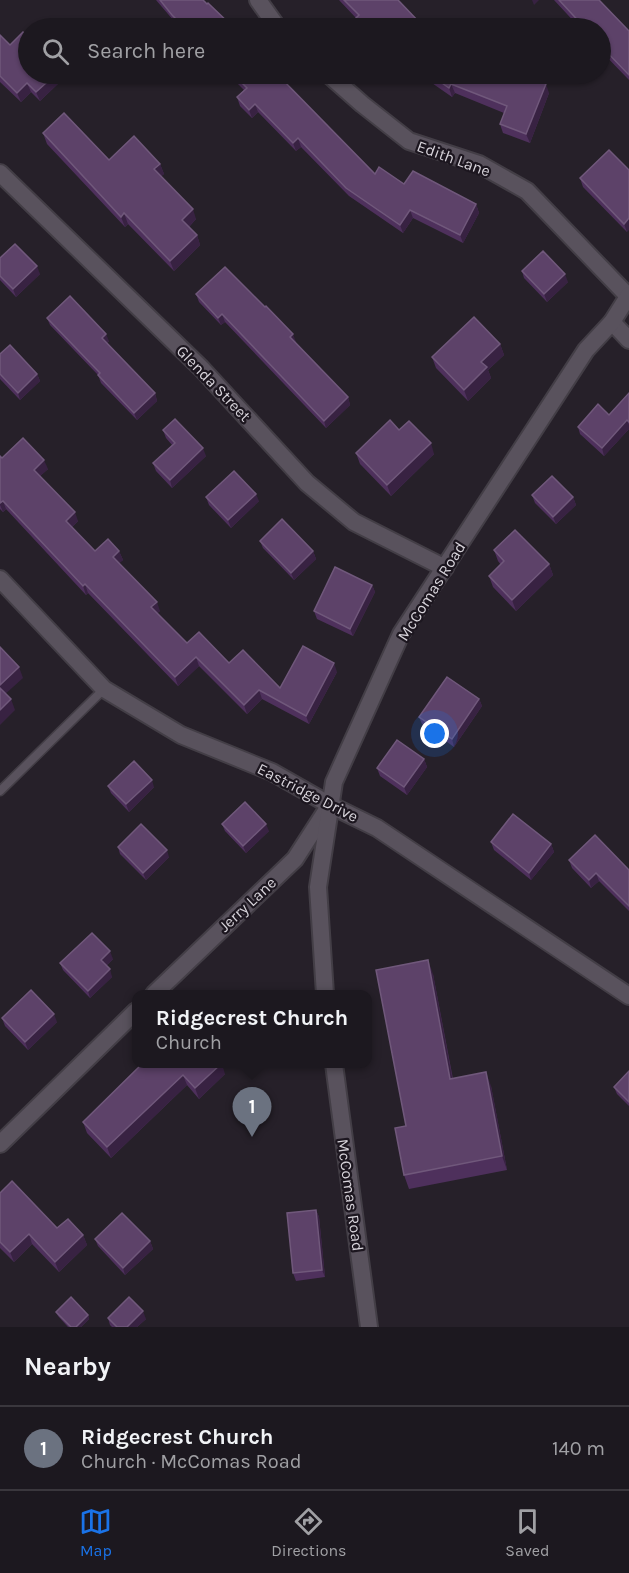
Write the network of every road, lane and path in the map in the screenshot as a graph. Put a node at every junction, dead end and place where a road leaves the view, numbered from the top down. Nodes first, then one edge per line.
1 (258, 0) edge
2 (271, 18) edge
3 (339, 84) edge
4 (0, 173) edge
5 (628, 295) edge
6 (612, 322) junction
7 (629, 340) edge
8 (445, 568) junction
9 (0, 579) edge
10 (104, 689) junction
11 (0, 791) edge
12 (330, 805) junction
13 (158, 990) edge
14 (325, 990) edge
15 (629, 996) edge
16 (132, 1015) edge
17 (335, 1068) edge
18 (0, 1144) edge
19 (369, 1327) edge

1 - 2 street
3 - 5 street, Edith Lane
4 - 8 street, Glenda Street
5 - 6 street, McComas Road
6 - 7 street
6 - 8 street, McComas Road
8 - 12 street, McComas Road
9 - 10 street, Eastridge Drive
10 - 11 lane
10 - 12 street, Eastridge Drive
12 - 13 street, Jerry Lane
12 - 14 street, McComas Road
12 - 15 street, Eastridge Drive
16 - 18 street
17 - 19 street, McComas Road

